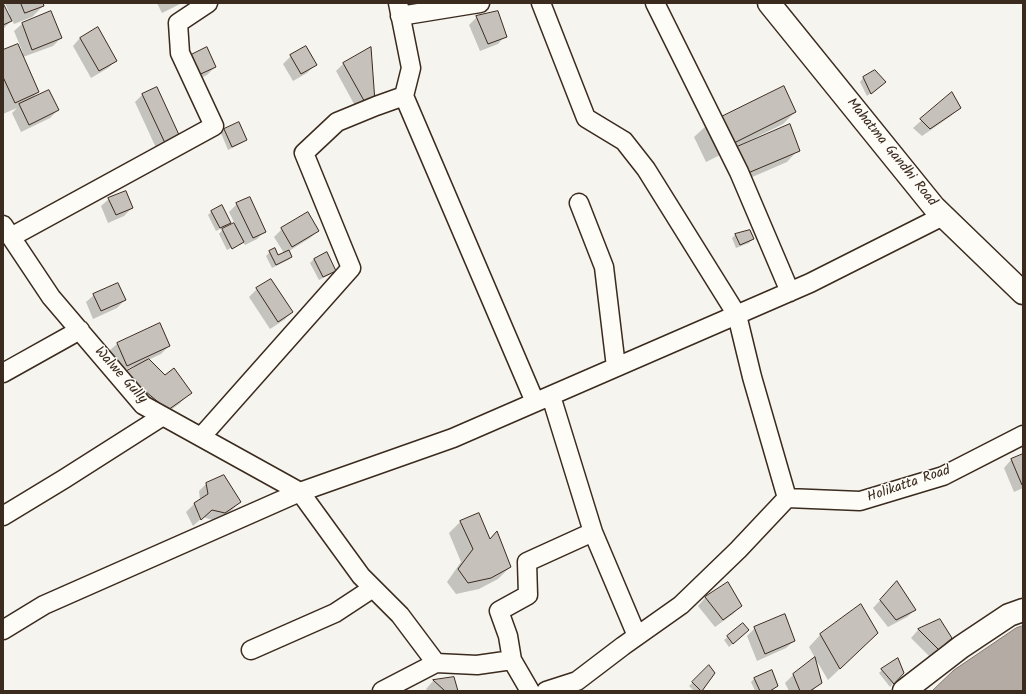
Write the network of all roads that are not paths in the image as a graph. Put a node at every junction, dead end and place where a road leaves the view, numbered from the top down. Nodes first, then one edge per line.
1 (208, 3) edge
2 (480, 3) edge
3 (541, 3) edge
4 (655, 3) edge
5 (769, 3) edge
6 (399, 9) edge
7 (404, 96) junction
8 (579, 203) dead end
9 (944, 216) junction
10 (7, 231) edge
11 (790, 292) junction
12 (1023, 293) edge
13 (737, 315) junction
14 (80, 330) junction
15 (616, 367) junction
16 (3, 373) edge
17 (543, 399) junction
18 (163, 416) junction
19 (1023, 435) edge
20 (201, 437) junction
21 (300, 492) junction
22 (787, 498) junction
23 (3, 516) edge
24 (593, 532) junction
25 (373, 588) junction
26 (1023, 610) edge
27 (3, 630) edge
28 (637, 636) junction
29 (251, 650) dead end
30 (512, 660) junction
31 (436, 663) junction
32 (382, 691) edge
33 (530, 691) edge
34 (546, 691) edge
35 (904, 691) edge

1 - 10 street
2 - 6 street
3 - 13 street
4 - 11 street
5 - 9 main road, Mahatma Gandhi Road
6 - 7 street
7 - 17 street
7 - 20 street
8 - 15 street
9 - 11 street
9 - 12 main road, Mahatma Gandhi Road
10 - 14 street, Walwe Gully
11 - 13 street
13 - 15 street
13 - 22 street
14 - 16 street
14 - 18 street, Walwe Gully
15 - 17 street
17 - 21 street
17 - 24 street
18 - 20 street, Walwe Gully
18 - 23 street
19 - 22 street, Holikatta Road
20 - 21 street, Walwe Gully
21 - 25 street
21 - 27 street
22 - 28 street
24 - 28 street
24 - 30 street
25 - 29 street
25 - 31 street
26 - 35 main road
28 - 34 street
30 - 31 street
30 - 33 street
31 - 32 street

